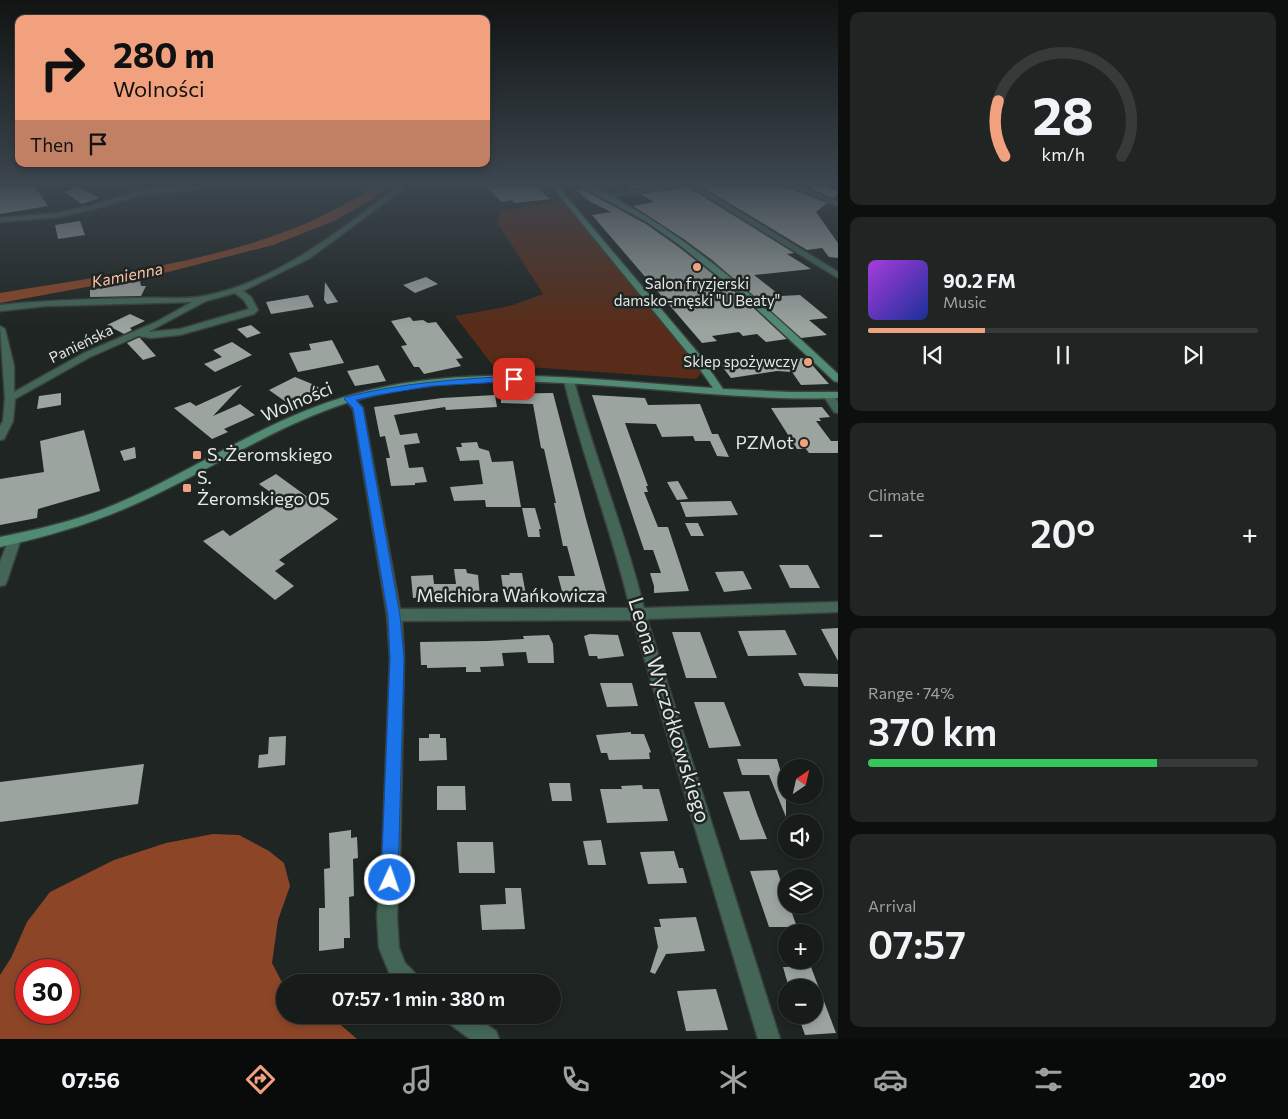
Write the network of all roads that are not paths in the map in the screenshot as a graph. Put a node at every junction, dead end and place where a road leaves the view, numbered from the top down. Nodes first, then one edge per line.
1 (340, 231) edge
2 (592, 231) edge
3 (664, 231) edge
4 (767, 231) edge
5 (838, 276) edge
6 (237, 290) junction
7 (203, 299) junction
8 (0, 308) edge
9 (0, 329) edge
10 (137, 334) junction
11 (838, 379) edge
12 (569, 381) junction
13 (720, 391) junction
14 (833, 395) edge
15 (349, 399) junction
16 (6, 401) edge
17 (838, 410) edge
18 (0, 437) edge
19 (15, 539) junction
20 (0, 542) edge
21 (0, 582) edge
22 (838, 607) edge
23 (638, 614) junction
24 (394, 616) junction
25 (402, 974) edge
26 (467, 1024) edge
27 (488, 1039) edge
28 (769, 1039) edge

1 - 6 street
2 - 13 street
3 - 11 street
4 - 5 street
6 - 7 street
6 - 10 street
7 - 8 street
7 - 10 street, Panieńska
9 - 16 street
10 - 16 street, Panieńska
12 - 13 street, Wolności
12 - 15 street, Wolności
12 - 23 street, Leona Wyczółkowskiego
13 - 14 street, Wolności
14 - 17 street
15 - 19 street, Wolności
15 - 24 street
16 - 18 street
19 - 20 street, Wolności
19 - 21 street
22 - 23 street, Melchiora Wańkowicza
23 - 24 street, Melchiora Wańkowicza
23 - 28 street, Leona Wyczółkowskiego
24 - 25 street
26 - 27 street

